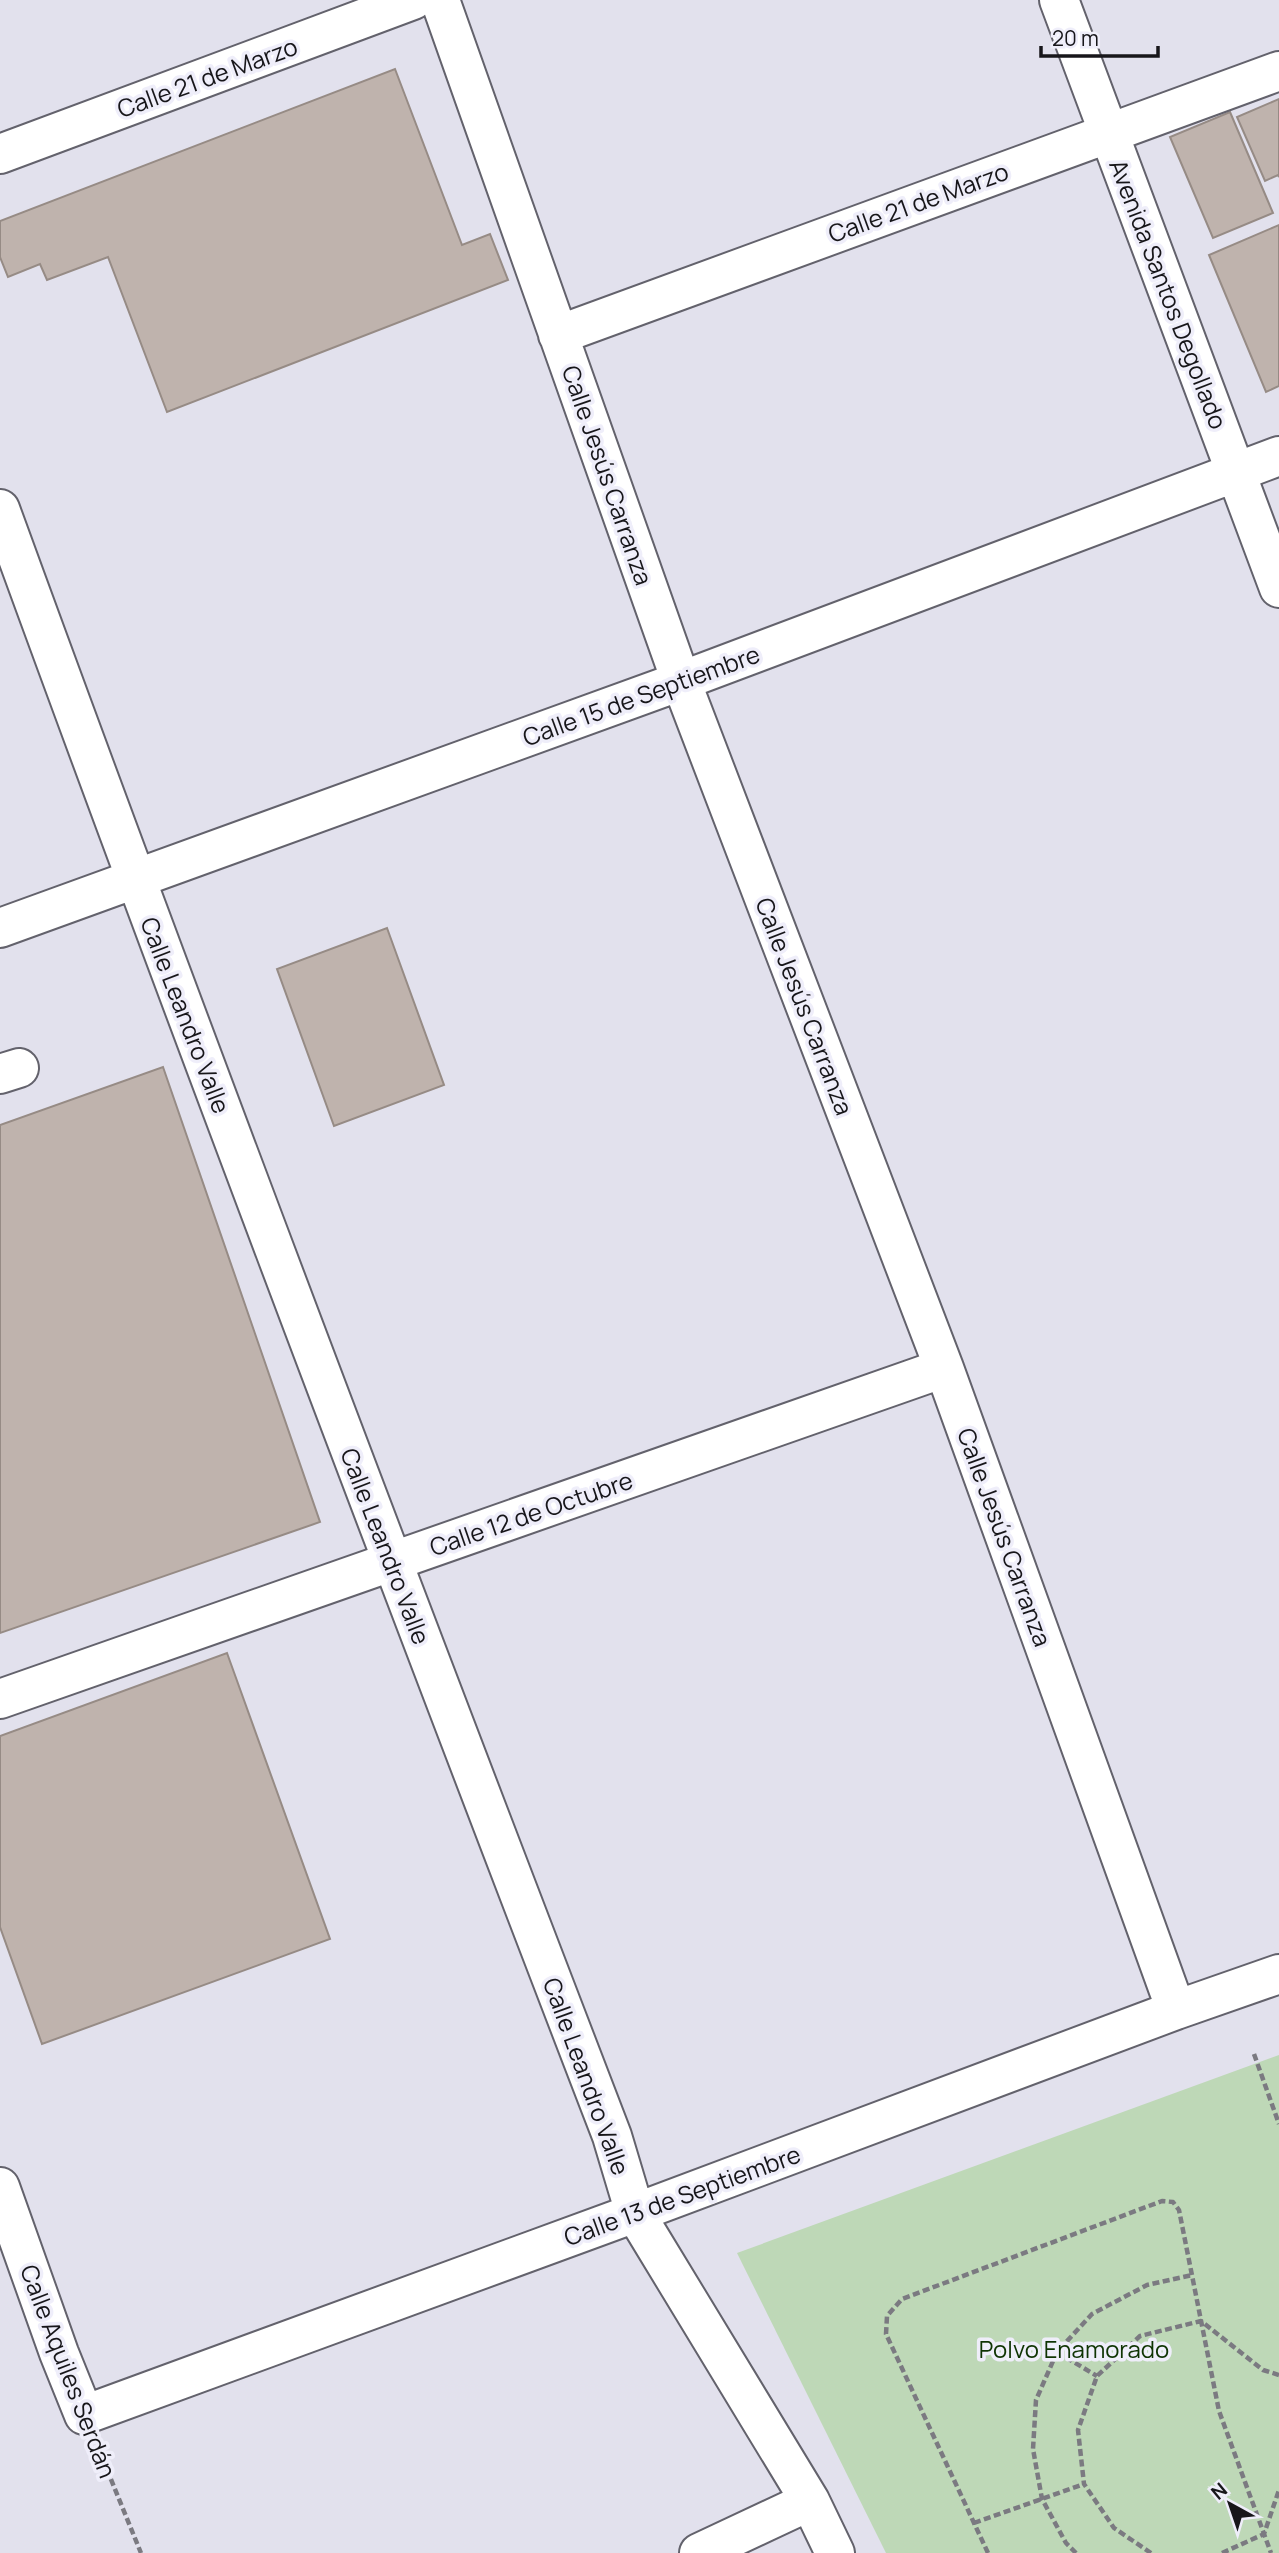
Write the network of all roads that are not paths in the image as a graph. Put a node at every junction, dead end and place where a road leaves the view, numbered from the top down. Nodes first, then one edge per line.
1 (413, 0) edge
2 (440, 0) edge
3 (1059, 0) edge
4 (1279, 71) edge
5 (1108, 131) junction
6 (0, 154) edge
7 (558, 335) junction
8 (1279, 456) edge
9 (1236, 471) junction
10 (0, 509) edge
11 (1279, 588) edge
12 (681, 681) junction
13 (135, 880) junction
14 (0, 928) edge
15 (944, 1368) junction
16 (391, 1562) junction
17 (0, 1699) edge
18 (1279, 1974) edge
19 (1176, 2010) junction
20 (0, 2187) edge
21 (635, 2213) junction
22 (84, 2415) joint
23 (810, 2501) junction
24 (699, 2553) edge
25 (835, 2553) edge

1 - 6 street, Calle 21 de Marzo
2 - 7 street, Calle Jesús Carranza
3 - 5 street, Avenida Santos Degollado
4 - 5 street, Calle 21 de Marzo
5 - 7 street, Calle 21 de Marzo
5 - 9 street, Avenida Santos Degollado
7 - 12 street, Calle Jesús Carranza
8 - 9 street, Calle 15 de Septiembre
9 - 11 street, Avenida Santos Degollado
9 - 12 street, Calle 15 de Septiembre
10 - 13 street, Calle Leandro Valle
12 - 13 street, Calle 15 de Septiembre
12 - 15 street, Calle Jesús Carranza
13 - 14 street, Calle 15 de Septiembre
13 - 16 street, Calle Leandro Valle
15 - 16 street, Calle 12 de Octubre
15 - 19 street, Calle Jesús Carranza
16 - 17 street, Calle 12 de Octubre
16 - 21 street, Calle Leandro Valle
18 - 19 street, Calle 13 de Septiembre
19 - 21 street, Calle 13 de Septiembre
20 - 22 street, Calle Aquiles Serdán
21 - 22 street, Calle 13 de Septiembre
21 - 23 street, Calle Leandro Valle
23 - 24 street
23 - 25 street, Calle Leandro Valle

